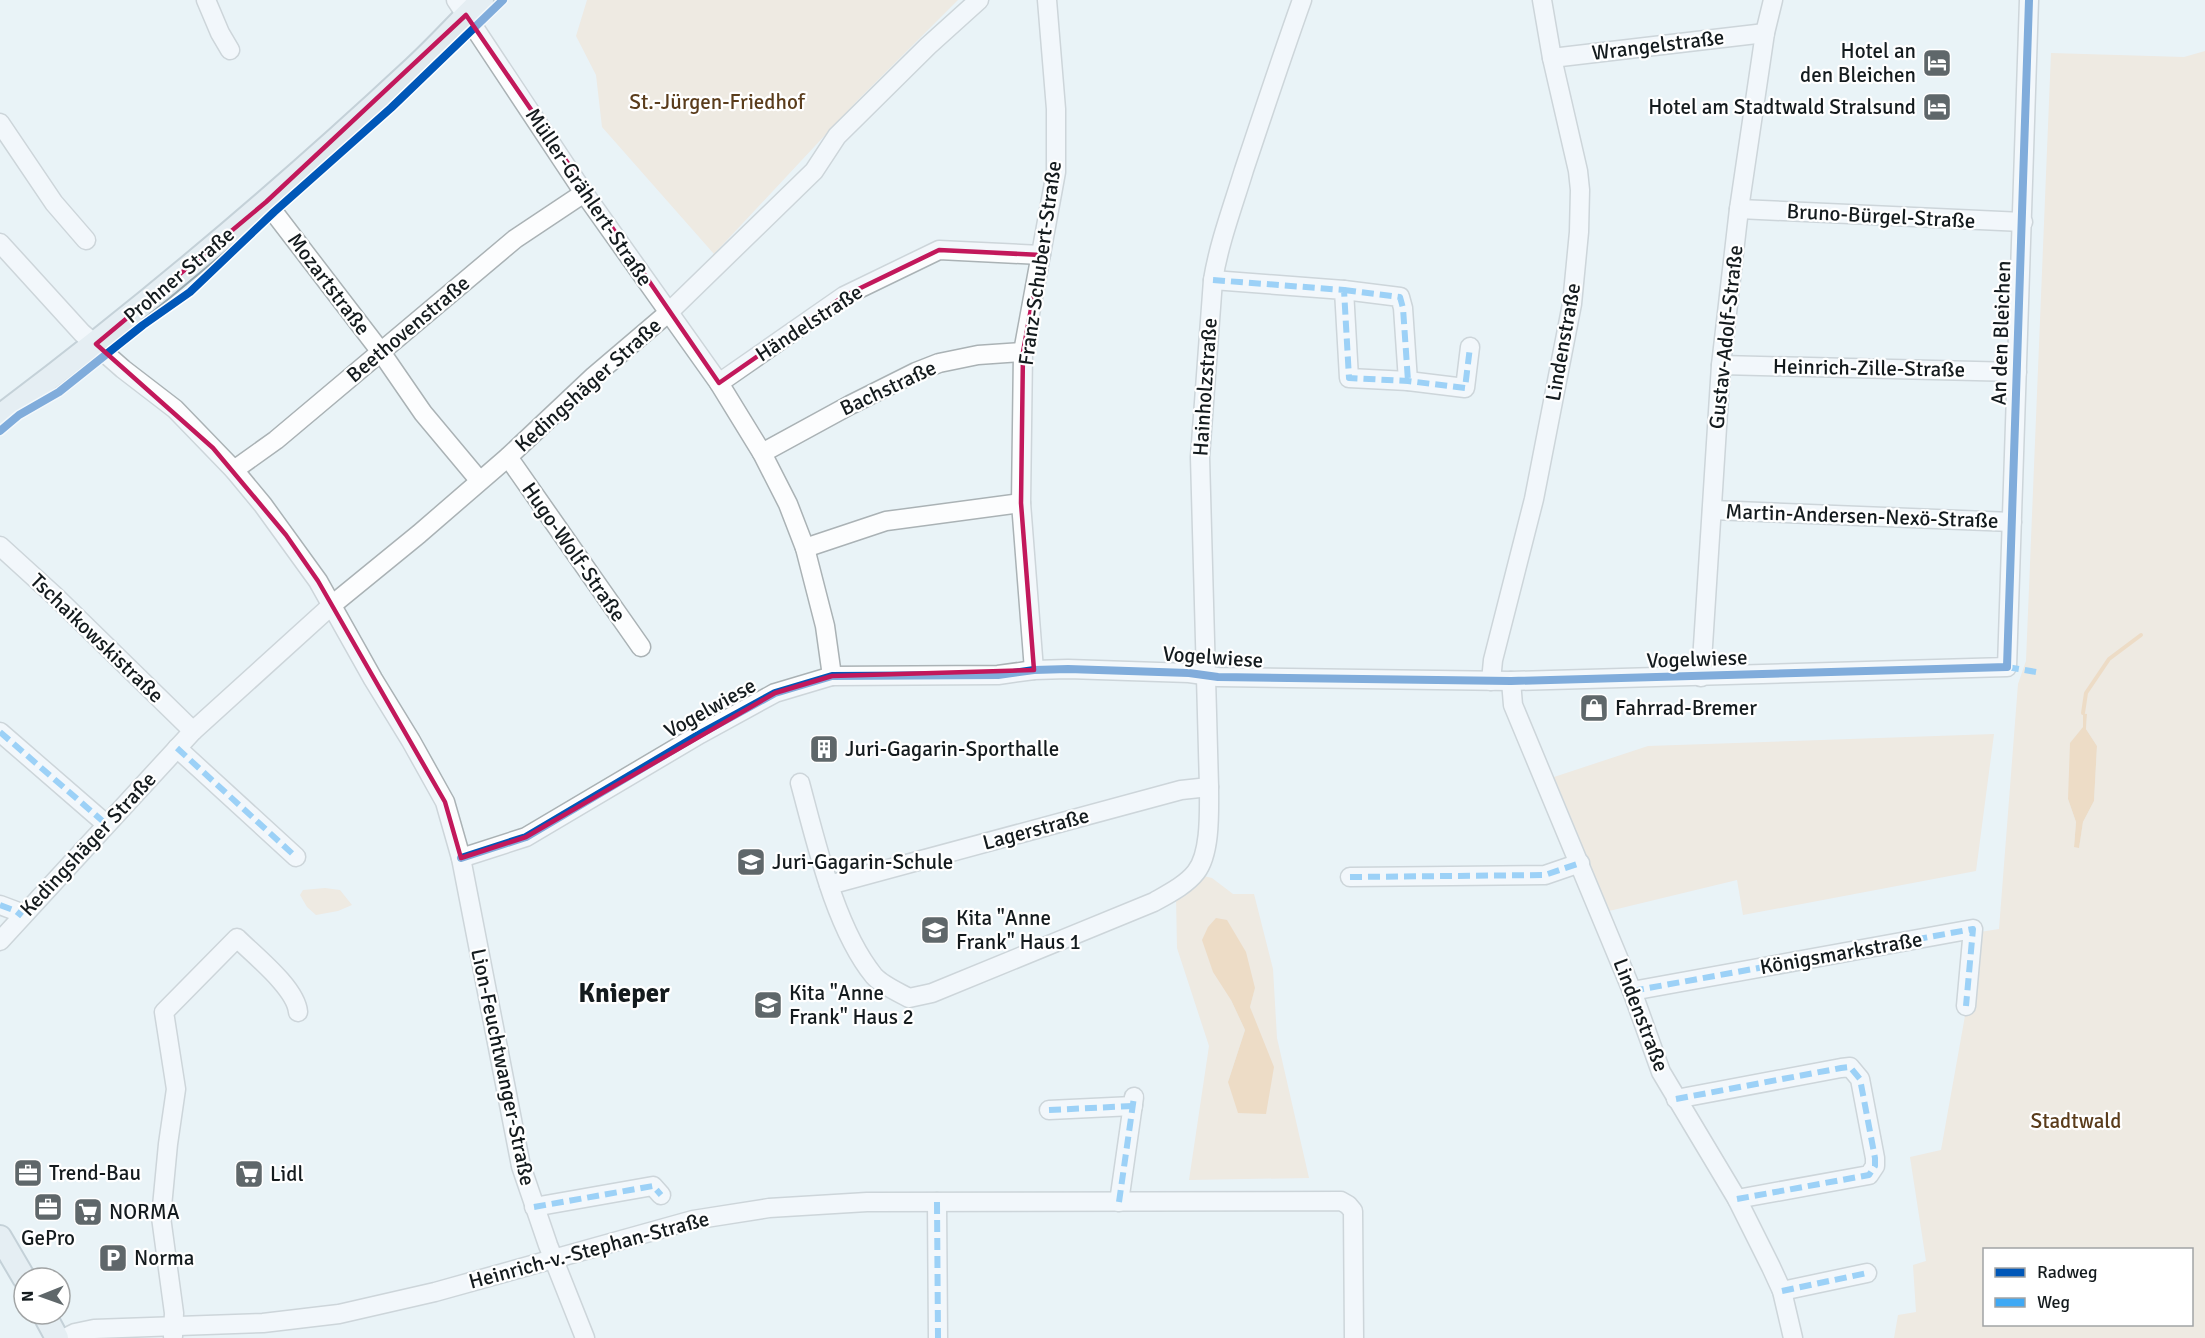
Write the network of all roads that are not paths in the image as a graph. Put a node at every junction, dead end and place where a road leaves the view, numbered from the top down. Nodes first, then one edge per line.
1 (206, 0) edge
2 (979, 0) edge
3 (1047, 0) edge
4 (1302, 0) edge
5 (1542, 0) edge
6 (1773, 0) edge
7 (2029, 0) edge
8 (468, 5) edge
9 (1765, 33) junction
10 (230, 50) dead end
11 (1552, 58) junction
12 (0, 123) edge
13 (584, 193) junction
14 (266, 202) junction
15 (1739, 209) junction
16 (2023, 222) junction
17 (86, 240) dead end
18 (0, 243) edge
19 (1041, 255) junction
20 (1213, 280) junction
21 (1344, 290) junction
22 (668, 313) junction
23 (96, 344) junction
24 (1470, 347) dead end
25 (381, 352) junction
26 (1023, 352) junction
27 (1720, 364) junction
28 (2017, 372) junction
29 (1408, 381) junction
30 (719, 383) junction
31 (0, 416) edge
32 (762, 453) junction
33 (508, 457) junction
34 (234, 470) junction
35 (479, 480) junction
36 (1021, 503) junction
37 (1712, 510) junction
38 (2012, 522) junction
39 (0, 546) edge
40 (805, 548) junction
41 (332, 605) junction
42 (641, 647) dead end
43 (2007, 667) joint
44 (1034, 670) junction
45 (832, 675) junction
46 (1205, 676) junction
47 (1701, 677) junction
48 (1491, 681) junction
49 (1511, 681) junction
50 (193, 731) junction
51 (0, 732) edge
52 (177, 748) junction
53 (800, 783) dead end
54 (1209, 787) junction
55 (105, 824) junction
56 (296, 857) dead end
57 (461, 858) junction
58 (1580, 863) junction
59 (1350, 877) dead end
60 (829, 885) junction
61 (0, 905) edge
62 (22, 916) junction
63 (0, 940) edge
64 (1632, 991) junction
65 (1966, 1006) dead end
66 (298, 1012) dead end
67 (1676, 1099) junction
68 (1049, 1110) dead end
69 (661, 1195) dead end
70 (1737, 1199) junction
71 (937, 1202) junction
72 (1119, 1202) junction
73 (534, 1207) junction
74 (0, 1237) edge
75 (553, 1258) junction
76 (17, 1266) edge
77 (1867, 1273) dead end
78 (1782, 1291) junction
79 (173, 1332) edge
80 (64, 1338) edge
81 (585, 1338) edge
82 (938, 1338) edge
83 (1354, 1338) edge
84 (1793, 1338) edge

1 - 10 street
2 - 22 street, Kedingshäger Straße
3 - 19 street, Franz-Schubert-Straße
4 - 20 street, Hainholzstraße
5 - 11 street, Lindenstraße
6 - 9 street, Gustav-Adolf-Straße
7 - 16 street, An den Bleichen
8 - 13 street, Müller-Grählert-Straße
8 - 14 main road, Prohner Straße
9 - 11 street, Wrangelstraße
9 - 15 street, Gustav-Adolf-Straße
11 - 48 street, Lindenstraße
12 - 17 street
13 - 22 street, Müller-Grählert-Straße
13 - 25 street, Beethovenstraße
14 - 23 main road, Prohner Straße
14 - 25 street, Mozartstraße
15 - 16 street, Bruno-Bürgel-Straße
15 - 27 street, Gustav-Adolf-Straße
16 - 28 street, An den Bleichen
18 - 23 street
19 - 26 street, Franz-Schubert-Straße
19 - 30 street, Händelstraße
20 - 21 street
20 - 46 street, Hainholzstraße
21 - 29 street
21 - 29 street
22 - 30 street, Müller-Grählert-Straße
22 - 33 street, Kedingshäger Straße
23 - 31 main road, Prohner Straße
23 - 34 street
24 - 29 street
25 - 34 street, Beethovenstraße
25 - 35 street, Mozartstraße
26 - 32 street, Bachstraße
26 - 36 street, Franz-Schubert-Straße
27 - 28 street, Heinrich-Zille-Straße
27 - 37 street, Gustav-Adolf-Straße
28 - 38 street, An den Bleichen
30 - 32 street, Müller-Grählert-Straße
32 - 40 street, Müller-Grählert-Straße
33 - 35 street, Kedingshäger Straße
33 - 42 street, Hugo-Wolf-Straße
34 - 41 street
35 - 41 street, Kedingshäger Straße
36 - 40 street
36 - 44 street, Franz-Schubert-Straße
37 - 38 street, Martin-Andersen-Nexö-Straße
37 - 47 street, Gustav-Adolf-Straße
38 - 43 street, An den Bleichen
39 - 50 street, Tschaikowskistraße
40 - 45 street, Müller-Grählert-Straße
41 - 50 street, Kedingshäger Straße
41 - 57 street
43 - 47 street, Vogelwiese
44 - 45 street, Vogelwiese
44 - 46 street, Vogelwiese
45 - 57 street, Vogelwiese
46 - 48 street, Vogelwiese
46 - 54 street, Hainholzstraße
47 - 49 street, Vogelwiese
48 - 49 street, Vogelwiese
49 - 58 street, Lindenstraße
50 - 52 street, Kedingshäger Straße
51 - 55 street
52 - 55 street, Kedingshäger Straße
52 - 56 street
53 - 60 street, Hainholzstraße
54 - 60 street, Lagerstraße
54 - 60 street, Hainholzstraße
55 - 62 street, Kedingshäger Straße
57 - 73 street, Lion-Feuchtwanger-Straße
58 - 59 street
58 - 64 street, Lindenstraße
61 - 62 street
62 - 63 street, Kedingshäger Straße
64 - 65 street, Königsmarkstraße
64 - 67 street, Lindenstraße
66 - 79 street
67 - 70 street, Lindenstraße
67 - 70 street
68 - 72 street
69 - 73 street
70 - 78 street, Lindenstraße
71 - 72 street, Heinrich-v.-Stephan-Straße
71 - 75 street, Heinrich-v.-Stephan-Straße
71 - 82 street
72 - 83 street, Heinrich-v.-Stephan-Straße
73 - 75 street, Lion-Feuchtwanger-Straße
74 - 76 main road
75 - 79 street, Heinrich-v.-Stephan-Straße
75 - 81 street, Lion-Feuchtwanger-Straße
77 - 78 street
78 - 84 street, Lindenstraße
79 - 80 street, Heinrich-v.-Stephan-Straße

